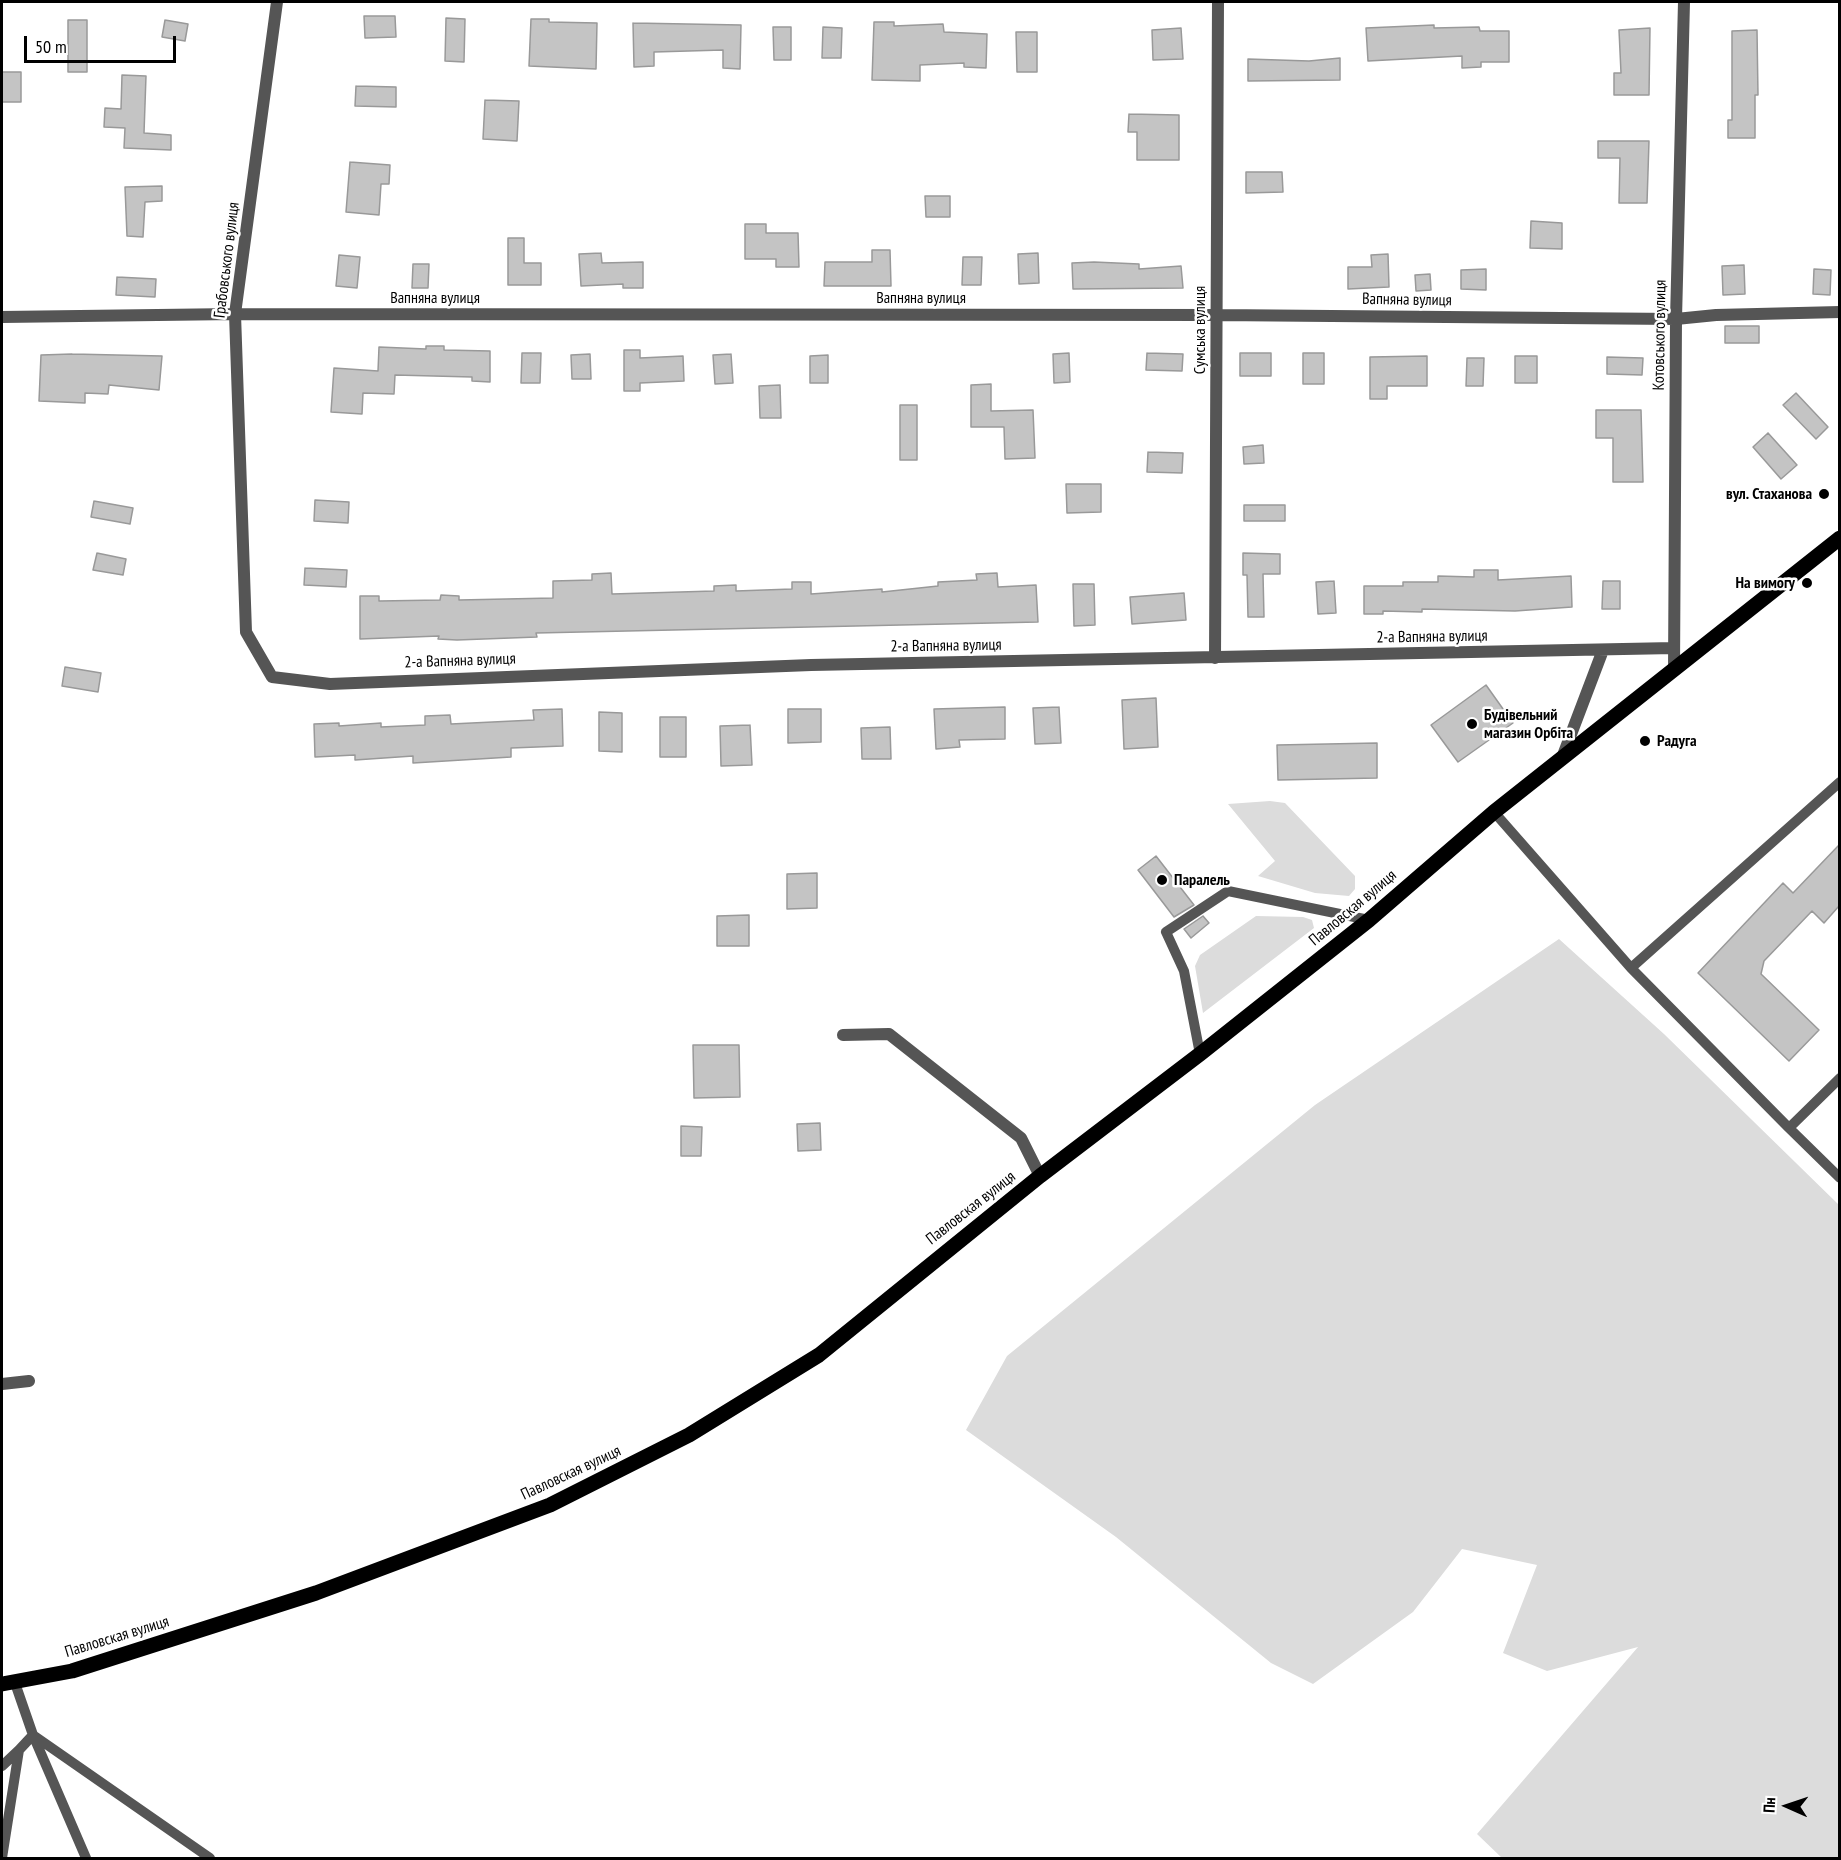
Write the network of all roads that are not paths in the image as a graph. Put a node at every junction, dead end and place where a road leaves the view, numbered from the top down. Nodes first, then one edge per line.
1 (277, 2) edge
2 (1218, 2) edge
3 (1684, 2) edge
4 (1839, 312) edge
5 (235, 314) junction
6 (1217, 315) junction
7 (2, 317) edge
8 (1676, 319) junction
9 (1839, 538) edge
10 (246, 632) joint
11 (1674, 648) junction
12 (1603, 650) junction
13 (1215, 658) junction
14 (1674, 670) junction
15 (1562, 758) junction
16 (1839, 782) edge
17 (1494, 812) junction
18 (1369, 920) junction
19 (1631, 968) junction
20 (843, 1035) dead end
21 (1200, 1054) junction
22 (1839, 1078) edge
23 (1789, 1128) junction
24 (1040, 1176) junction
25 (1839, 1178) edge
26 (29, 1381) dead end
27 (2, 1384) edge
28 (8, 1684) edge
29 (33, 1736) junction
30 (19, 1750) junction
31 (2, 1766) edge
32 (2, 1858) edge
33 (86, 1858) edge
34 (210, 1858) edge

1 - 5 street, Грабовського вулиця
2 - 6 street, Сумська вулиця
3 - 8 street, Котовського вулиця
4 - 8 street, Вапняна вулиця
5 - 6 street, Вапняна вулиця
5 - 7 street, Вапняна вулиця
5 - 10 street, Грабовського вулиця
6 - 8 street, Вапняна вулиця
6 - 13 street, Сумська вулиця
8 - 11 street, Котовського вулиця
9 - 14 main road, Павловская вулиця
10 - 13 street, 2-а Вапняна вулиця
11 - 12 street, 2-а Вапняна вулиця
11 - 14 street, Котовського вулиця
12 - 13 street, 2-а Вапняна вулиця
12 - 15 street
14 - 15 main road, Павловская вулиця
15 - 17 main road, Павловская вулиця
16 - 19 lane
17 - 18 main road, Павловская вулиця
17 - 19 lane
18 - 21 main road, Павловская вулиця
18 - 21 lane
19 - 23 lane
20 - 24 street
21 - 24 main road, Павловская вулиця
22 - 23 lane
23 - 25 lane
24 - 28 main road, Павловская вулиця
26 - 27 street
28 - 29 lane
29 - 30 lane
29 - 33 lane
29 - 34 lane
30 - 31 lane
30 - 32 lane

